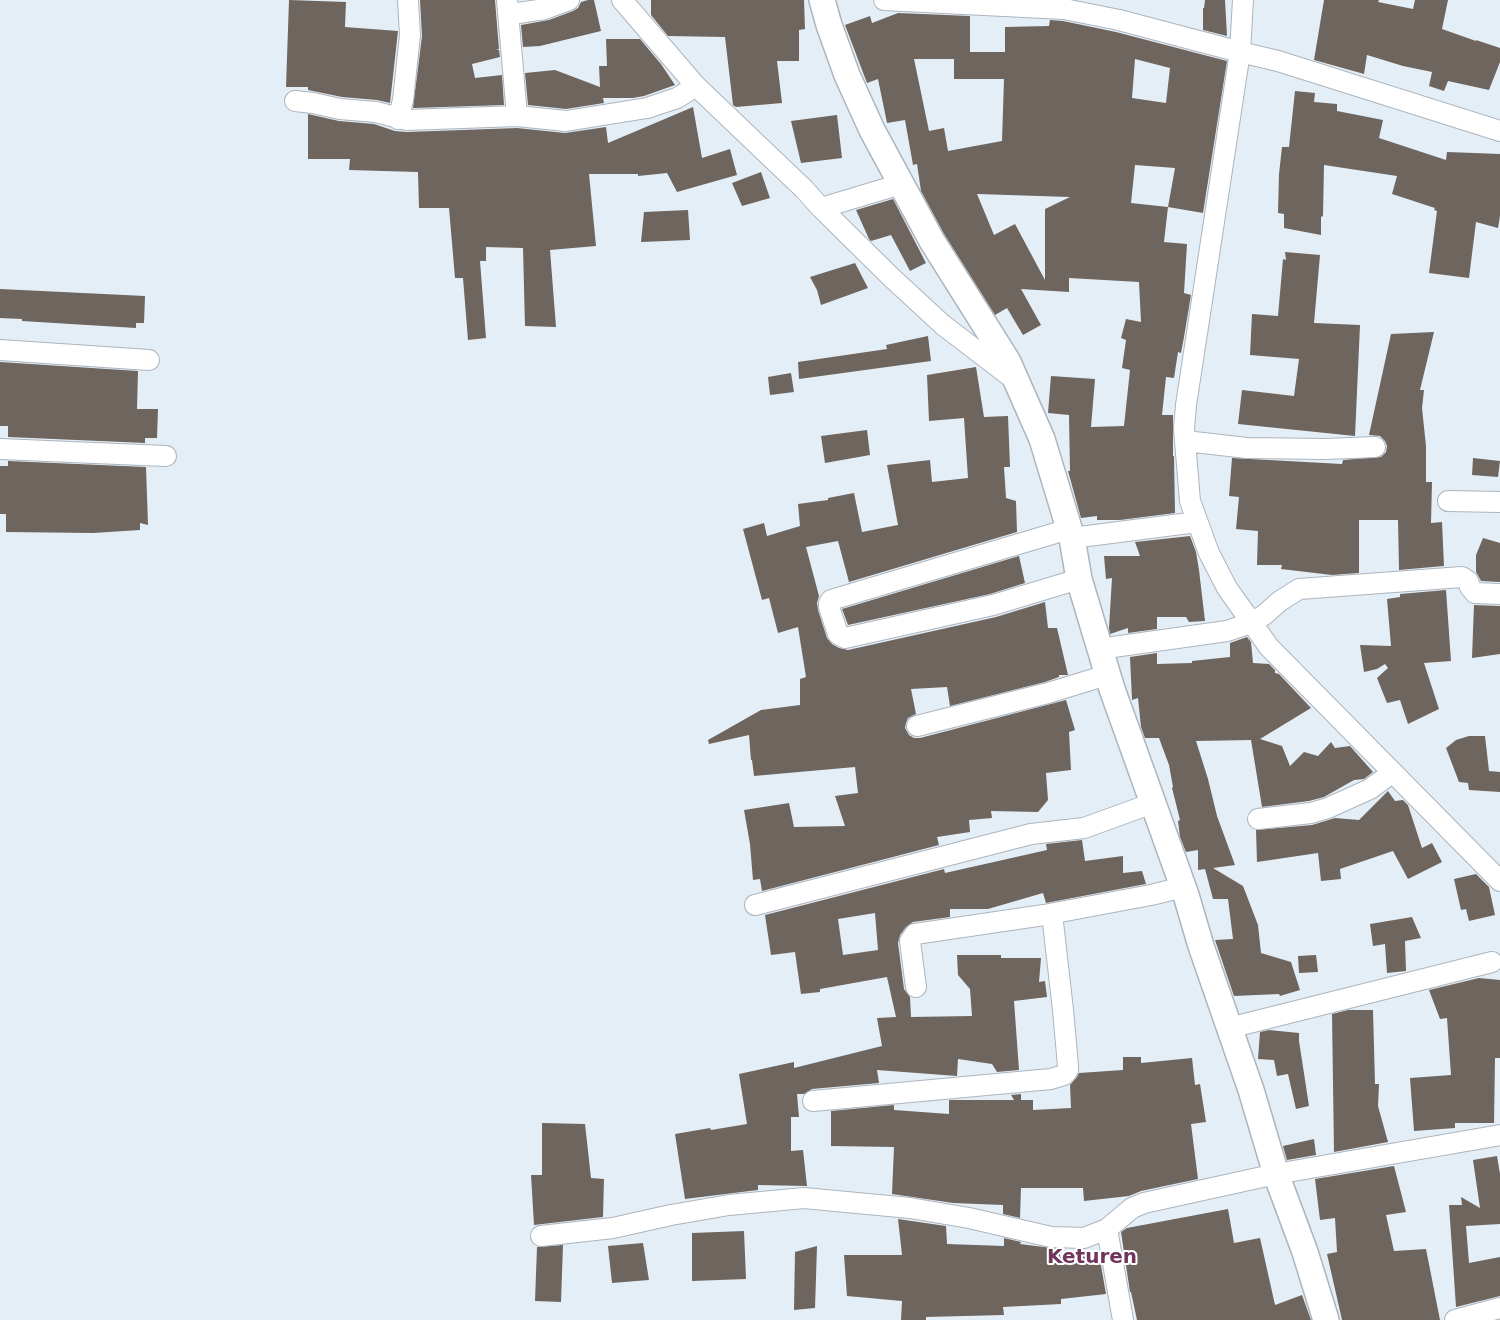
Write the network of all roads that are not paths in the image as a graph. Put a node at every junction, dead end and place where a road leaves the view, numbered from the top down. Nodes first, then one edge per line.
1 (408, 0) edge
2 (569, 0) edge
3 (622, 0) edge
4 (822, 0) edge
5 (884, 0) edge
6 (1243, 0) edge
7 (508, 6) edge
8 (1246, 54) junction
9 (687, 92) junction
10 (295, 101) dead end
11 (517, 116) junction
12 (398, 119) junction
13 (1500, 131) edge
14 (901, 184) junction
15 (821, 208) junction
16 (0, 350) edge
17 (149, 360) dead end
18 (1015, 380) junction
19 (1189, 442) junction
20 (1374, 447) dead end
21 (0, 448) edge
22 (166, 456) dead end
23 (1448, 501) dead end
24 (1500, 502) edge
25 (1197, 522) junction
26 (1057, 535) junction
27 (1066, 583) junction
28 (1500, 594) edge
29 (1258, 619) junction
30 (1099, 649) junction
31 (1095, 678) junction
32 (917, 726) dead end
33 (1392, 773) junction
34 (1141, 807) junction
35 (1258, 819) dead end
36 (1500, 881) edge
37 (1168, 891) junction
38 (755, 905) dead end
39 (1052, 914) junction
40 (1492, 962) dead end
41 (916, 987) dead end
42 (1229, 1028) junction
43 (813, 1101) dead end
44 (1500, 1135) edge
45 (1266, 1177) junction
46 (1107, 1229) junction
47 (541, 1236) dead end
48 (1500, 1308) edge
49 (1123, 1320) edge
50 (1326, 1320) edge
51 (1455, 1320) edge

1 - 12 street
2 - 7 street
3 - 9 street
4 - 14 street
5 - 8 street
6 - 8 street
7 - 11 street
8 - 13 street
8 - 19 street
9 - 11 street
9 - 15 street
10 - 12 street
11 - 12 street
14 - 15 street
14 - 18 street
15 - 18 street
16 - 17 street
18 - 26 street
19 - 20 street
19 - 25 street
21 - 22 street
23 - 24 street
25 - 26 street
25 - 29 street
26 - 27 street
26 - 27 street
27 - 30 street
28 - 29 street
29 - 30 street
29 - 33 street
30 - 31 street
31 - 32 street
31 - 34 street
33 - 35 street
33 - 36 street
34 - 37 street
34 - 38 street
37 - 39 street
37 - 42 street
39 - 41 street
39 - 43 street
40 - 42 street
42 - 45 street
44 - 45 street
45 - 46 street
45 - 50 street
46 - 47 street
46 - 49 street
48 - 51 street

